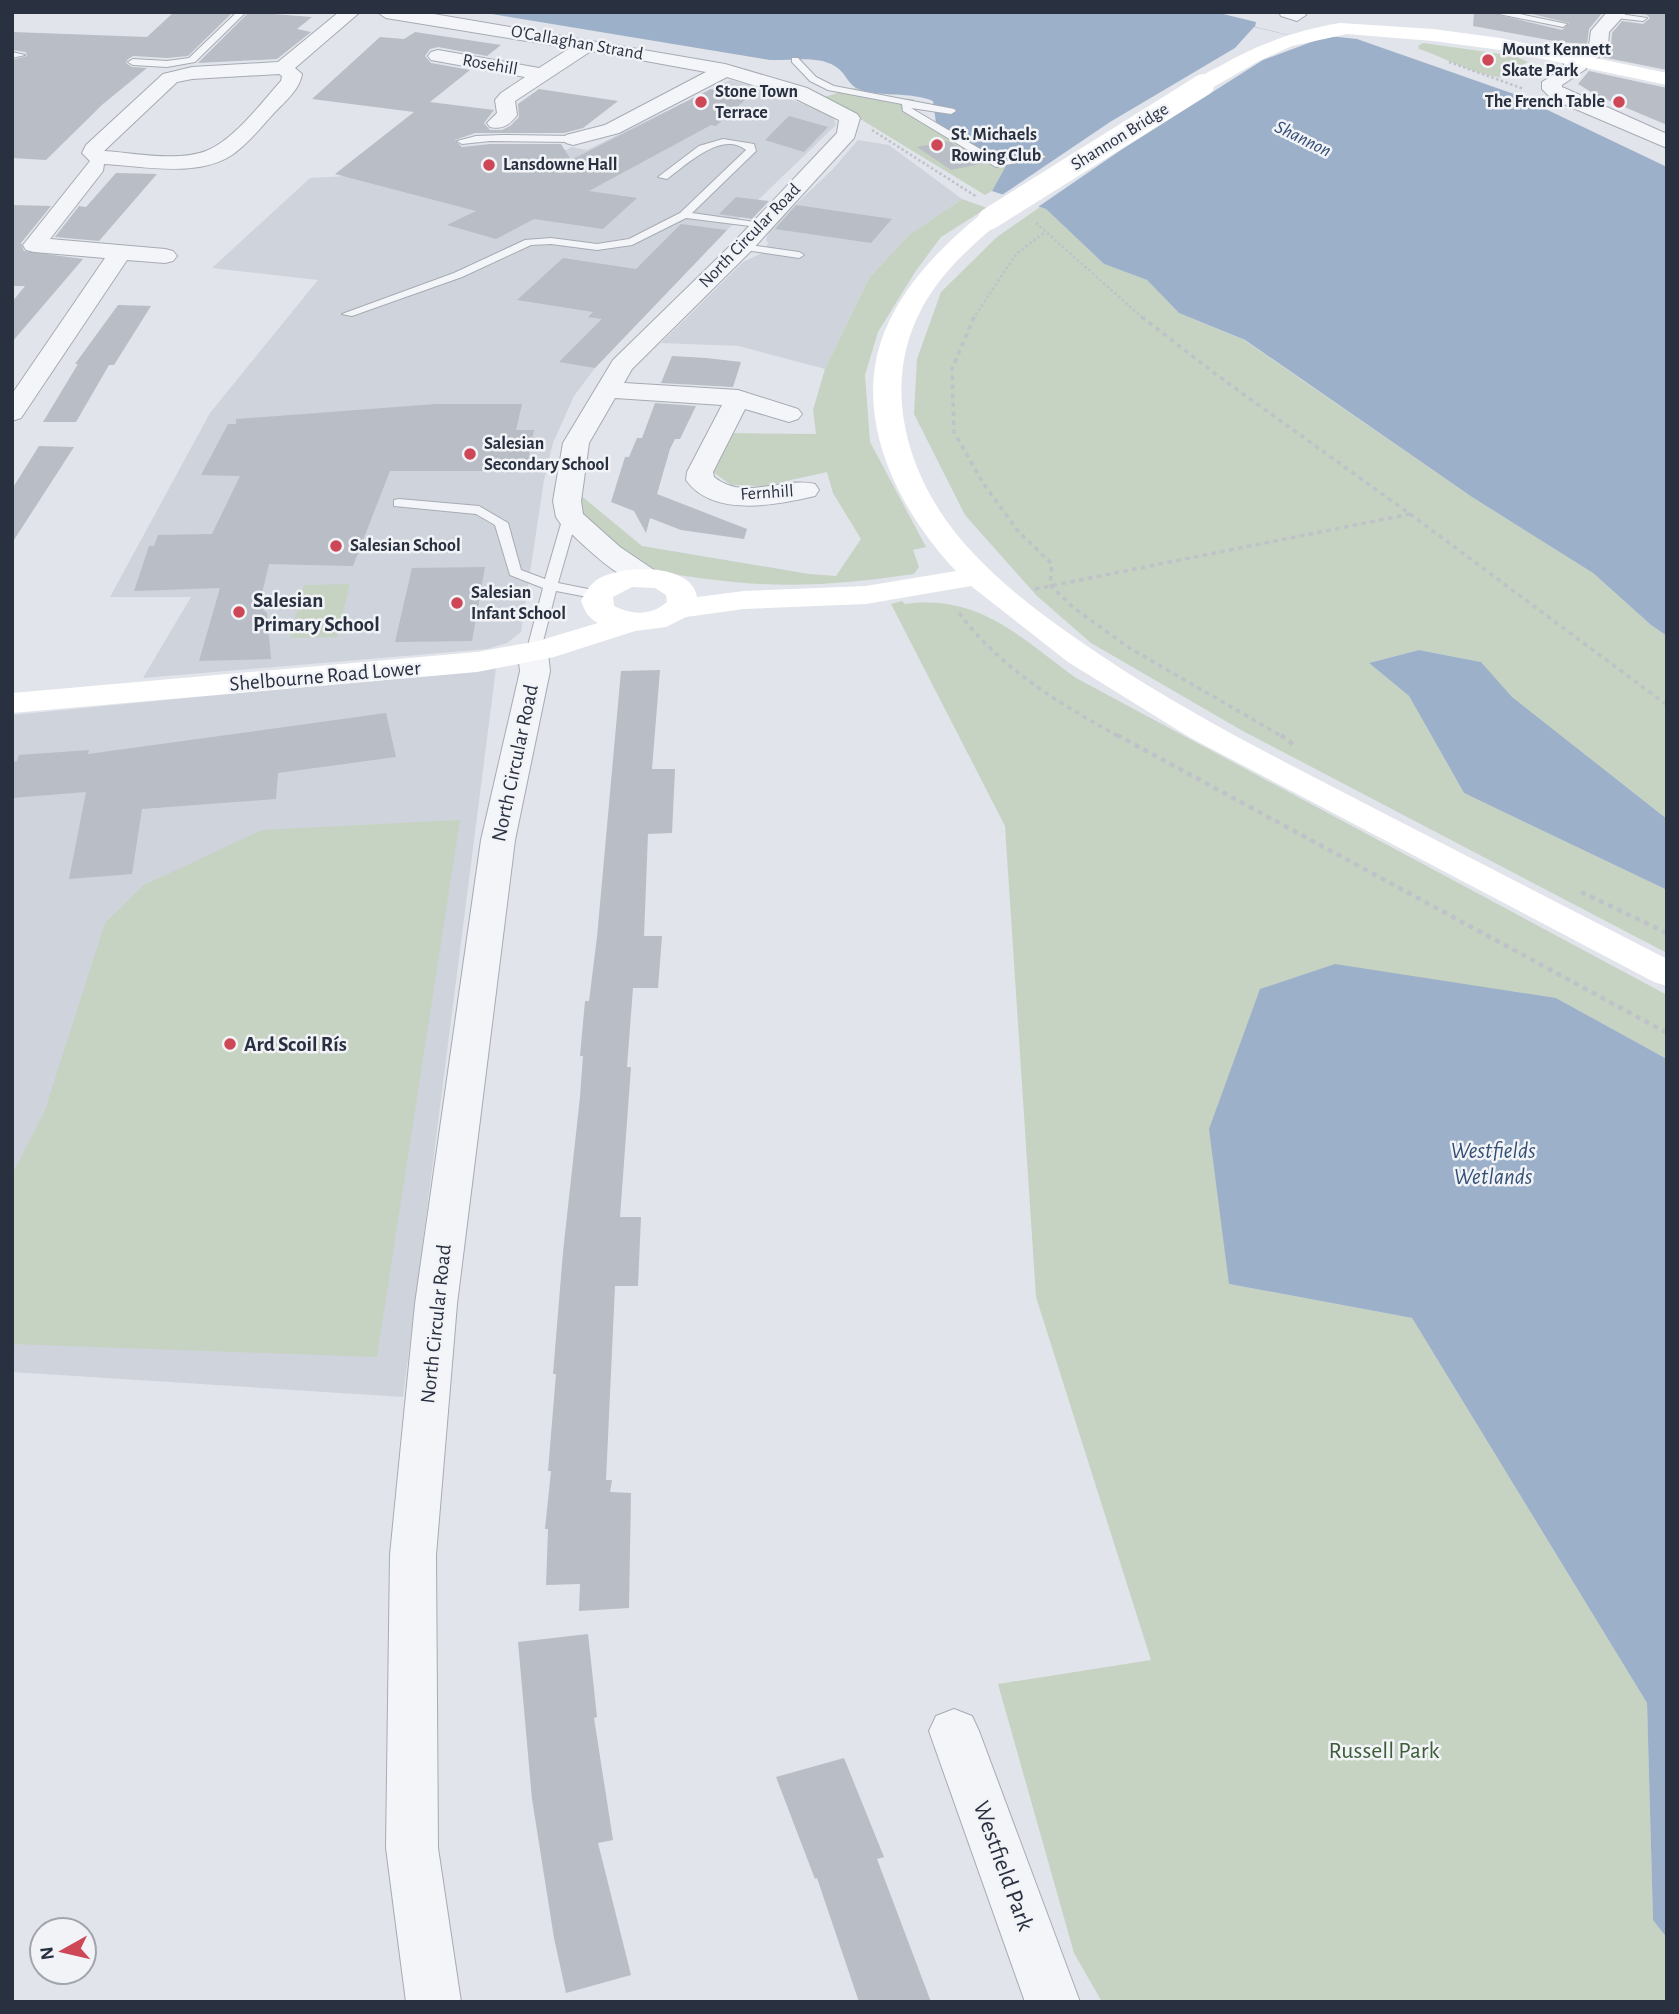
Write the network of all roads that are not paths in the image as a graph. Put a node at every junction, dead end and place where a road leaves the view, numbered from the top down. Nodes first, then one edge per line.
1 (242, 12) edge
2 (351, 12) edge
3 (386, 12) edge
4 (1379, 12) edge
5 (1493, 12) edge
6 (1617, 13) edge
7 (1290, 16) edge
8 (1643, 18) dead end
9 (1563, 24) dead end
10 (1344, 29) junction
11 (587, 45) junction
12 (1252, 54) junction
13 (1581, 55) junction
14 (438, 56) dead end
15 (795, 60) dead end
16 (133, 62) dead end
17 (283, 68) junction
18 (725, 70) junction
19 (542, 74) junction
20 (1665, 78) edge
21 (831, 88) junction
22 (806, 96) junction
23 (907, 102) junction
24 (951, 111) dead end
25 (497, 123) dead end
26 (573, 139) joint
27 (462, 141) dead end
28 (1667, 142) edge
29 (1041, 157) dead end
30 (95, 166) dead end
31 (663, 177) dead end
32 (684, 215) junction
33 (762, 226) junction
34 (741, 247) junction
35 (119, 254) junction
36 (799, 255) dead end
37 (165, 256) dead end
38 (348, 314) dead end
39 (606, 390) junction
40 (738, 398) junction
41 (12, 413) edge
42 (789, 414) dead end
43 (805, 490) dead end
44 (399, 503) dead end
45 (580, 527) junction
46 (978, 576) junction
47 (647, 578) junction
48 (550, 586) junction
49 (600, 596) junction
50 (680, 600) junction
51 (632, 622) junction
52 (538, 651) junction
53 (12, 703) edge
54 (1667, 974) edge
55 (954, 1731) dead end
56 (434, 2002) edge
57 (1053, 2002) edge

1 - 16 lane
2 - 17 street
3 - 11 street, O'Callaghan Strand
4 - 10 main road
4 - 13 main road
5 - 9 lane
6 - 8 lane
6 - 13 street
7 - 10 main road
7 - 12 main road
10 - 12 main road
10 - 13 main road
11 - 18 street, O'Callaghan Strand
11 - 19 street, Rosehill
12 - 46 main road, Shannon Bridge, bridge
13 - 20 main road
13 - 28 street
14 - 19 street, Rosehill
15 - 21 lane
17 - 17 street
18 - 22 street
18 - 26 street
19 - 25 street, Rosehill
21 - 22 lane
21 - 23 lane
22 - 33 street, North Circular Road
23 - 24 lane
23 - 29 lane
26 - 27 lane
30 - 35 street
31 - 32 lane
32 - 33 lane
32 - 38 lane
33 - 34 street, North Circular Road
34 - 36 lane
34 - 39 street, North Circular Road
35 - 37 street
35 - 41 street
39 - 40 street
39 - 45 street, North Circular Road
40 - 42 street
40 - 43 street, Fernhill
44 - 48 lane
45 - 47 street
45 - 48 lane
45 - 49 street, North Circular Road
46 - 50 main road, Shelbourne Road Lower
46 - 54 main road, Shannon Bridge
47 - 49 main road
47 - 50 main road
48 - 49 lane
48 - 52 lane
49 - 51 main road
49 - 52 main road
50 - 51 main road, Shelbourne Road Lower
51 - 52 main road, Shelbourne Road Lower
52 - 53 main road, Shelbourne Road Lower
52 - 56 street, North Circular Road
55 - 57 street, Westfield Park

